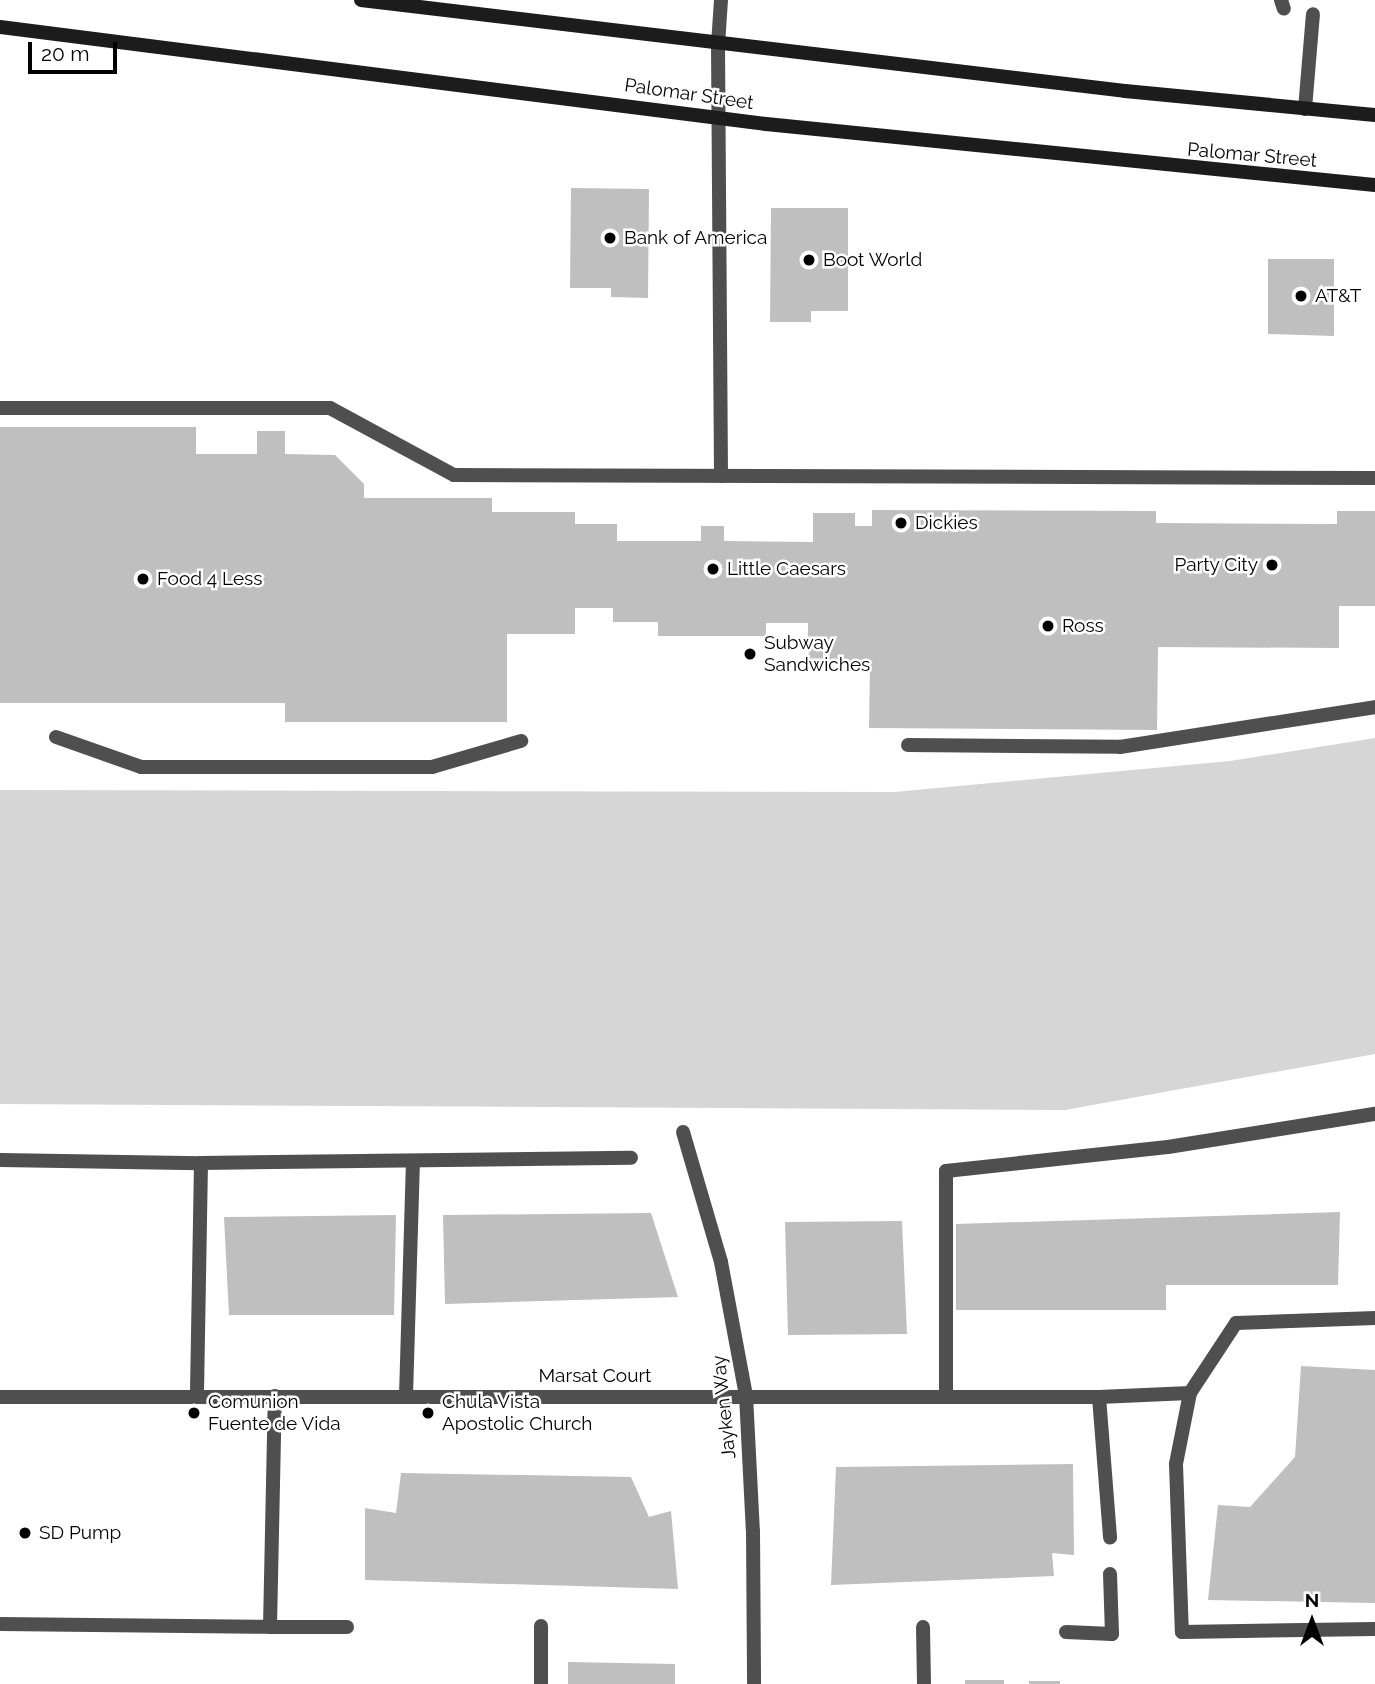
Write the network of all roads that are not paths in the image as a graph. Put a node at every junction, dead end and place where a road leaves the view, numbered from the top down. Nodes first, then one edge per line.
1 (361, 0) edge
2 (721, 0) edge
3 (430, 4) edge
4 (1313, 14) dead end
5 (0, 28) edge
6 (718, 45) junction
7 (1305, 108) junction
8 (1375, 115) edge
9 (719, 116) junction
10 (1375, 185) edge
11 (0, 408) edge
12 (721, 476) junction
13 (1375, 478) edge
14 (1375, 707) edge
15 (56, 737) dead end
16 (521, 741) dead end
17 (908, 745) dead end
18 (1375, 1114) edge
19 (683, 1132) dead end
20 (631, 1158) dead end
21 (0, 1160) edge
22 (413, 1161) junction
23 (201, 1163) junction
24 (1375, 1318) edge
25 (1190, 1393) junction
26 (746, 1395) junction
27 (946, 1395) junction
28 (275, 1396) junction
29 (406, 1396) junction
30 (0, 1397) edge
31 (197, 1397) junction
32 (1099, 1397) junction
33 (1110, 1538) dead end
34 (1110, 1574) dead end
35 (0, 1624) edge
36 (541, 1626) dead end
37 (270, 1627) junction
38 (347, 1628) dead end
39 (923, 1628) dead end
40 (1375, 1629) edge
41 (1066, 1632) dead end
42 (541, 1684) edge
43 (754, 1684) edge
44 (924, 1684) edge

1 - 3 main road
2 - 6 street
3 - 6 main road
4 - 7 street
5 - 9 main road, Palomar Street
6 - 7 main road
6 - 9 street
7 - 8 main road
9 - 10 main road, Palomar Street
9 - 12 street
11 - 12 street
12 - 13 street
14 - 17 street
15 - 16 street
18 - 27 street
19 - 26 street, Jayken Way
20 - 22 street
21 - 23 street
22 - 23 street
22 - 29 street
23 - 31 street
24 - 25 street
25 - 32 street, Marsat Court
25 - 40 street
26 - 27 street, Marsat Court
26 - 29 street, Marsat Court
26 - 43 street, Jayken Way
27 - 32 street, Marsat Court
28 - 29 street, Marsat Court
28 - 31 street, Marsat Court
28 - 37 street
30 - 31 street, Marsat Court
32 - 33 street
34 - 41 street
35 - 37 street
36 - 42 street
37 - 38 street
39 - 44 street

